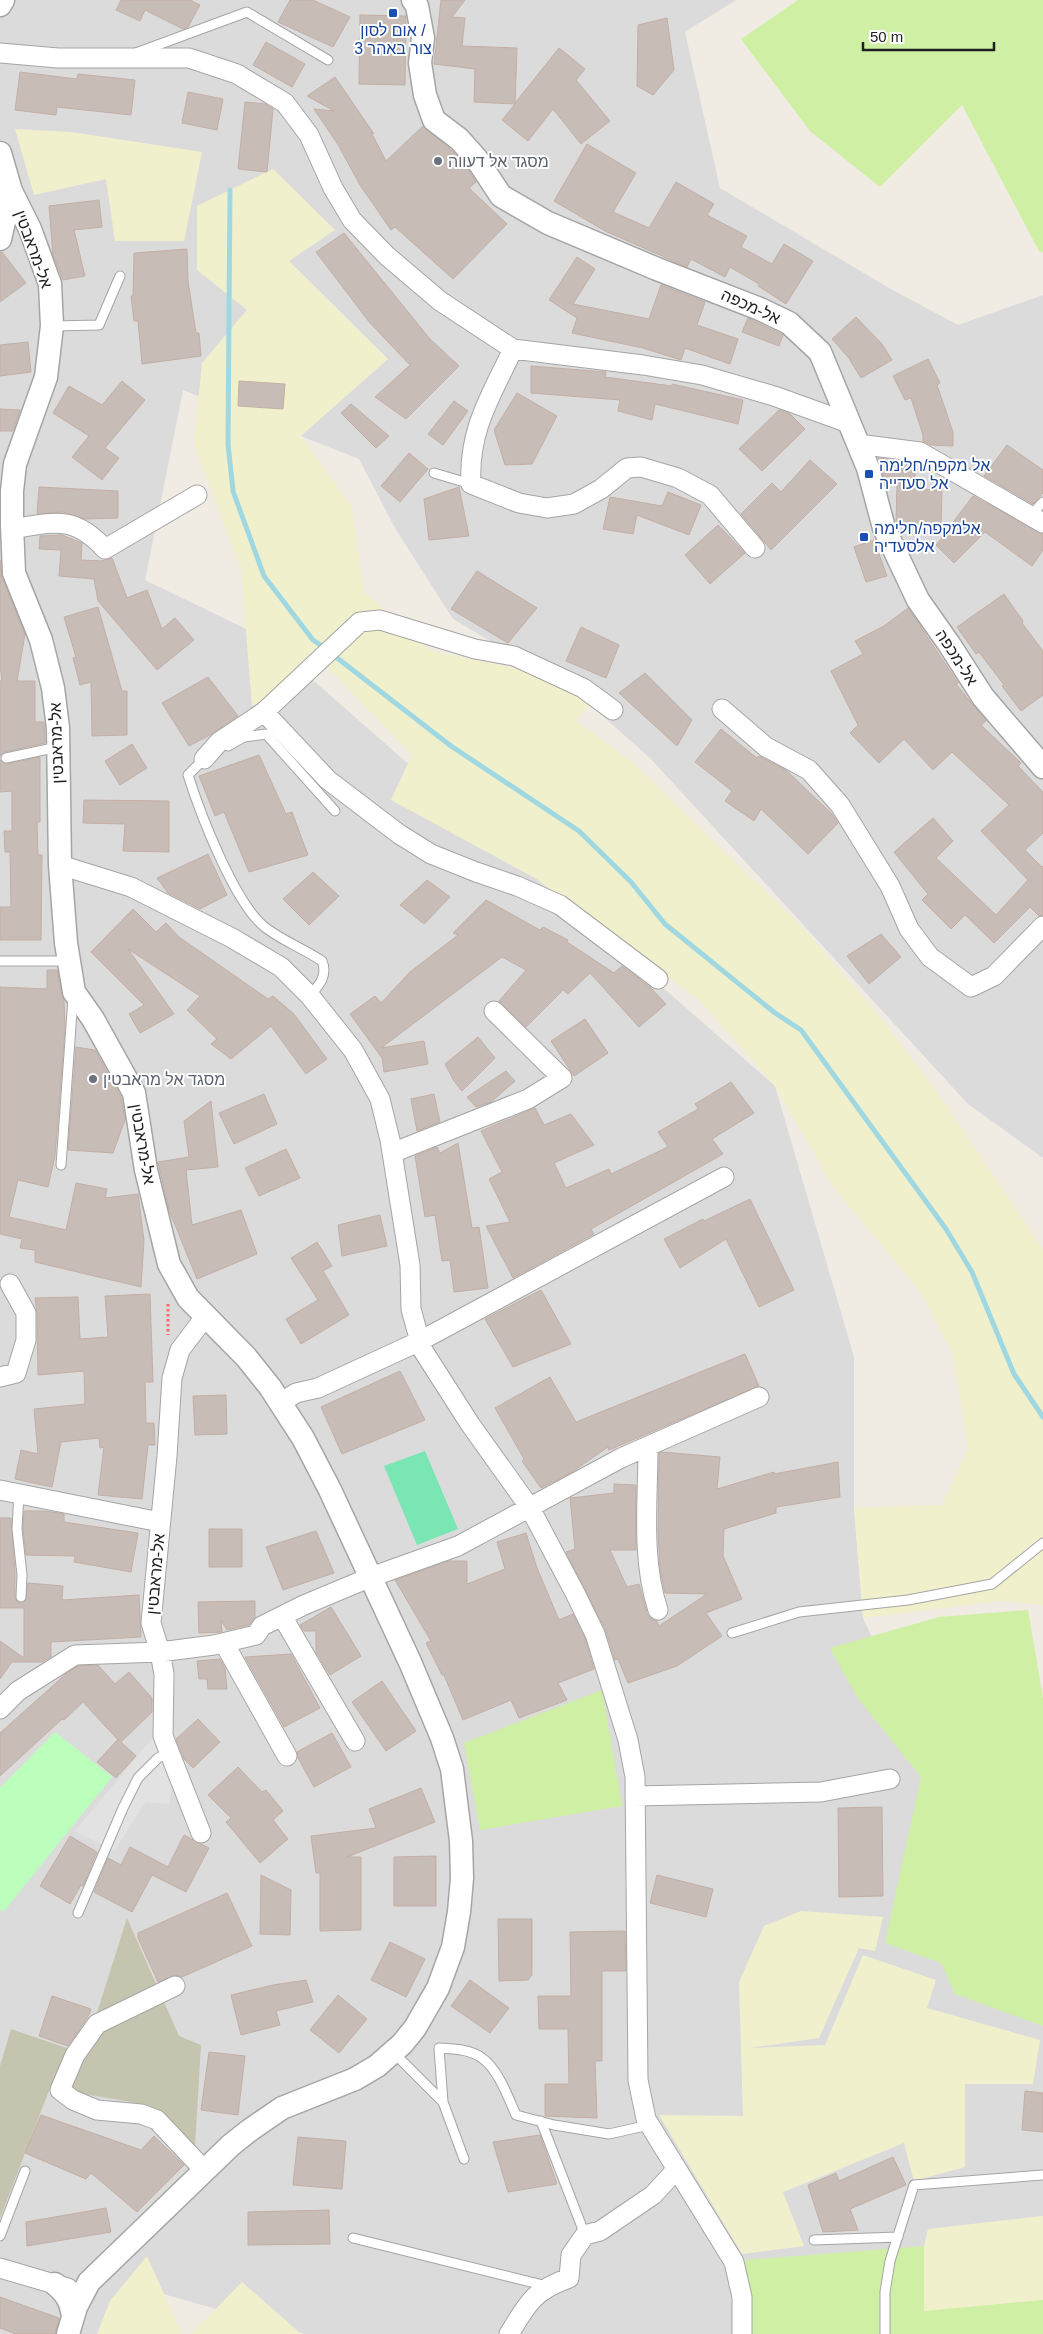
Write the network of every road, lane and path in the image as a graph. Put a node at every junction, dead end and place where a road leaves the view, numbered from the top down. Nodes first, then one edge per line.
1 (3, 0) edge
2 (413, 0) edge
3 (0, 5) edge
4 (0, 53) edge
5 (123, 58) junction
6 (328, 60) dead end
7 (0, 153) edge
8 (11, 191) junction
9 (0, 240) edge
10 (120, 276) dead end
11 (52, 326) junction
12 (512, 349) junction
13 (849, 422) junction
14 (858, 444) junction
15 (8, 466) edge
16 (434, 473) dead end
17 (471, 484) junction
18 (197, 496) dead end
19 (1039, 514) edge
20 (12, 529) junction
21 (756, 548) dead end
22 (722, 709) dead end
23 (613, 710) dead end
24 (264, 712) junction
25 (58, 747) junction
26 (6, 758) dead end
27 (204, 758) junction
28 (1043, 767) edge
29 (335, 812) dead end
30 (60, 865) junction
31 (1043, 926) edge
32 (0, 961) edge
33 (69, 961) junction
34 (658, 979) dead end
35 (74, 992) junction
36 (310, 996) junction
37 (494, 1010) dead end
38 (392, 1153) junction
39 (61, 1165) dead end
40 (724, 1176) dead end
41 (10, 1284) dead end
42 (168, 1302) dead end
43 (205, 1317) junction
44 (420, 1341) junction
45 (168, 1342) dead end
46 (0, 1377) edge
47 (759, 1397) dead end
48 (280, 1403) junction
49 (648, 1446) junction
50 (0, 1490) edge
51 (19, 1493) junction
52 (530, 1508) junction
53 (160, 1522) junction
54 (1043, 1543) edge
55 (371, 1577) junction
56 (21, 1597) dead end
57 (658, 1610) dead end
58 (282, 1616) junction
59 (732, 1633) dead end
60 (224, 1643) junction
61 (160, 1652) junction
62 (0, 1709) edge
63 (355, 1741) dead end
64 (169, 1752) junction
65 (287, 1756) dead end
66 (890, 1779) dead end
67 (635, 1796) junction
68 (201, 1833) dead end
69 (78, 1913) dead end
70 (175, 1986) dead end
71 (394, 2053) junction
72 (443, 2102) junction
73 (541, 2122) junction
74 (649, 2125) junction
75 (464, 2159) dead end
76 (676, 2170) junction
77 (25, 2171) dead end
78 (205, 2171) junction
79 (1043, 2175) edge
80 (585, 2235) junction
81 (0, 2236) edge
82 (353, 2238) dead end
83 (898, 2238) junction
84 (814, 2240) dead end
85 (0, 2268) edge
86 (55, 2284) junction
87 (88, 2286) junction
88 (548, 2286) junction
89 (71, 2326) edge
90 (509, 2334) edge
91 (742, 2334) edge
92 (885, 2334) edge

1 - 3 street
2 - 13 street, אל-מכפה
4 - 5 street
5 - 6 lane
5 - 12 street
7 - 8 street, אל-מראבטין
8 - 9 street
8 - 11 street, אל-מראבטין
10 - 11 lane
11 - 15 street, אל-מראבטין
12 - 13 street
12 - 17 street
13 - 14 street, אל-מכפה
14 - 19 street
14 - 28 street, אל-מכפה
15 - 20 street, אל-מראבטין
16 - 17 lane
17 - 21 street
18 - 20 street
20 - 25 street, אל-מראבטין
22 - 31 street
23 - 24 street
24 - 27 street
24 - 34 street
25 - 26 lane
25 - 30 street, אל-מראבטין
27 - 29 lane
27 - 36 lane
30 - 33 street, אל-מראבטין
30 - 36 street
32 - 33 lane
33 - 35 street, אל-מראבטין
35 - 39 lane
35 - 43 street, אל-מראבטין
36 - 38 street
37 - 38 street
38 - 44 street
40 - 44 street
41 - 46 street
42 - 45 path
43 - 48 street, אל-מראבטין
43 - 53 street, אל-מראבטין
44 - 48 street
44 - 52 street
47 - 49 street
48 - 55 street, אל-מראבטין
49 - 52 street
49 - 57 street
50 - 51 street
51 - 53 street
51 - 56 lane
52 - 55 street
52 - 67 street
53 - 61 street, אל-מראבטין
54 - 59 lane
55 - 58 street
55 - 71 street, אל-מראבטין
58 - 60 street
58 - 63 street
60 - 61 street
60 - 65 street
61 - 62 street
61 - 64 street, אל-מראבטין
64 - 68 street, אל-מראבטין
64 - 69 lane
66 - 67 street
67 - 74 street
70 - 78 street
71 - 72 lane
71 - 78 street, אל-מראבטין
72 - 73 lane
72 - 75 lane
73 - 74 lane
73 - 80 lane
74 - 76 street
76 - 80 street
76 - 91 street
77 - 81 lane
78 - 87 street, אל-מראבטין
79 - 83 lane
80 - 88 street
82 - 88 lane
83 - 84 lane
83 - 92 lane
85 - 86 street
86 - 87 street
86 - 89 street
87 - 89 street
88 - 90 street

